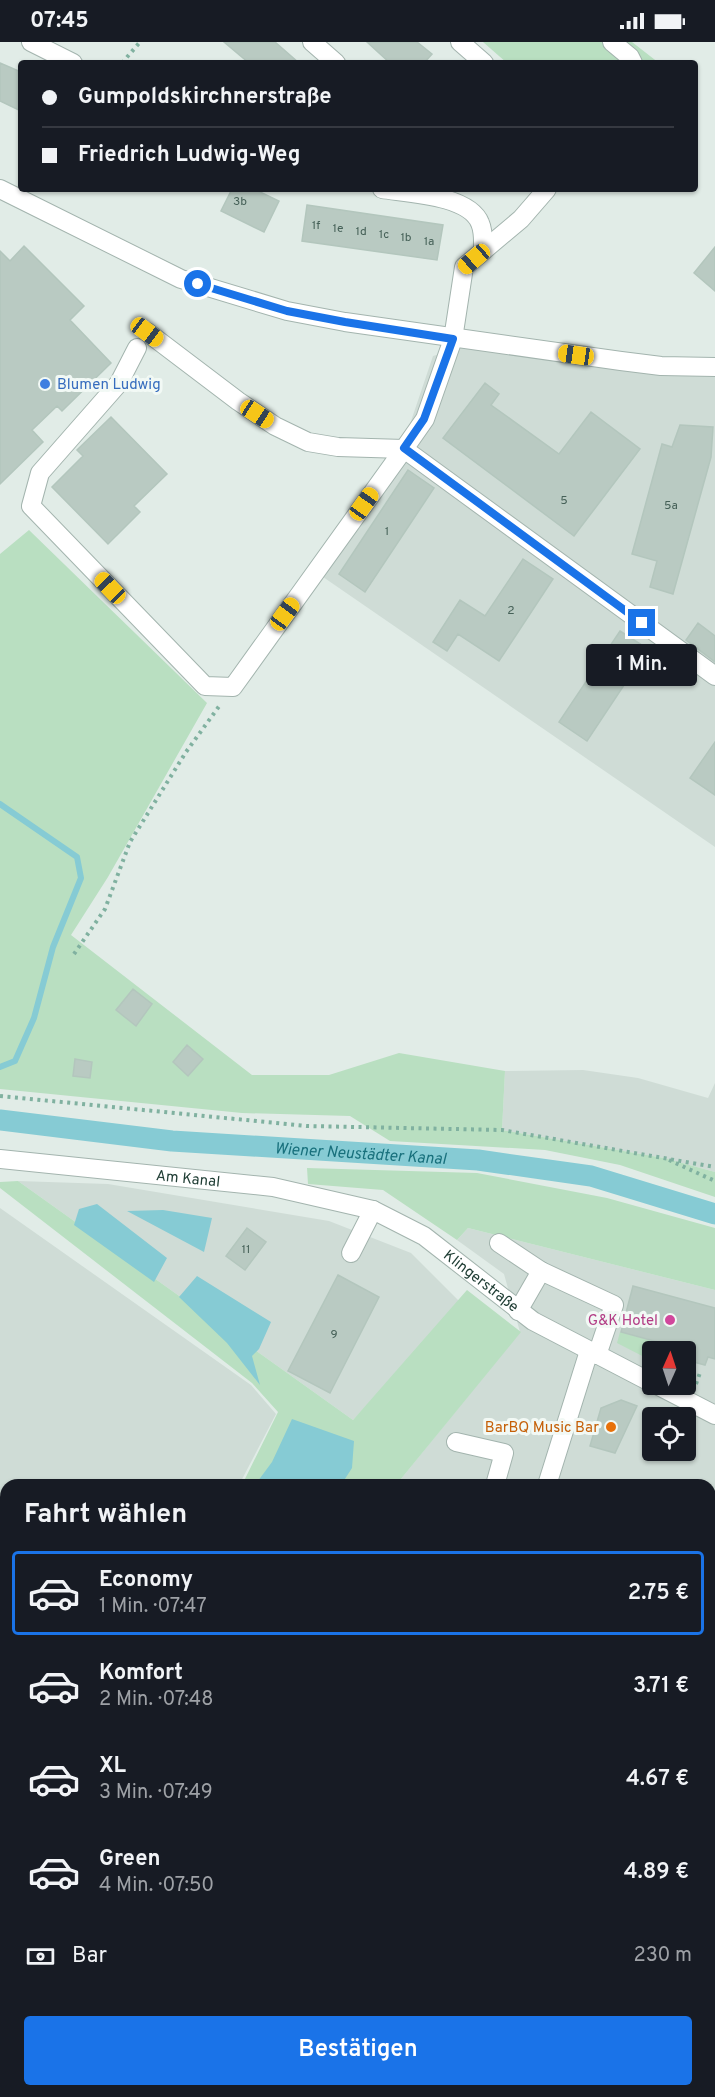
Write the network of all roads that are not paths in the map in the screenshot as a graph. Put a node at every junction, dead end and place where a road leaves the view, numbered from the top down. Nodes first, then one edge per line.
1 (31, 42) edge
2 (312, 42) edge
3 (460, 42) edge
4 (612, 42) edge
5 (67, 60) edge
6 (333, 60) edge
7 (481, 60) edge
8 (632, 60) edge
9 (0, 189) edge
10 (400, 192) edge
11 (544, 192) edge
12 (483, 251) junction
13 (147, 332) dead end
14 (453, 339) junction
15 (136, 348) dead end
16 (715, 367) edge
17 (404, 448) junction
18 (715, 676) edge
19 (0, 1160) edge
20 (373, 1210) junction
21 (499, 1243) dead end
22 (351, 1253) dead end
23 (541, 1271) junction
24 (518, 1311) junction
25 (593, 1353) junction
26 (642, 1378) edge
27 (676, 1395) edge
28 (715, 1415) edge
29 (456, 1442) dead end
30 (497, 1479) edge
31 (548, 1479) edge

1 - 5 street
2 - 6 street
3 - 7 street
4 - 8 street
9 - 14 street
10 - 12 street
11 - 12 street
12 - 14 street
13 - 17 street
14 - 16 street
14 - 17 street
15 - 17 street
17 - 18 street
19 - 20 street, Am Kanal
20 - 22 street
20 - 24 street, Klingerstraße
21 - 23 street
23 - 24 street
23 - 25 street
24 - 25 street, Klingerstraße
25 - 26 street, Klingerstraße
25 - 31 street
27 - 28 street, Klingerstraße
29 - 30 street

